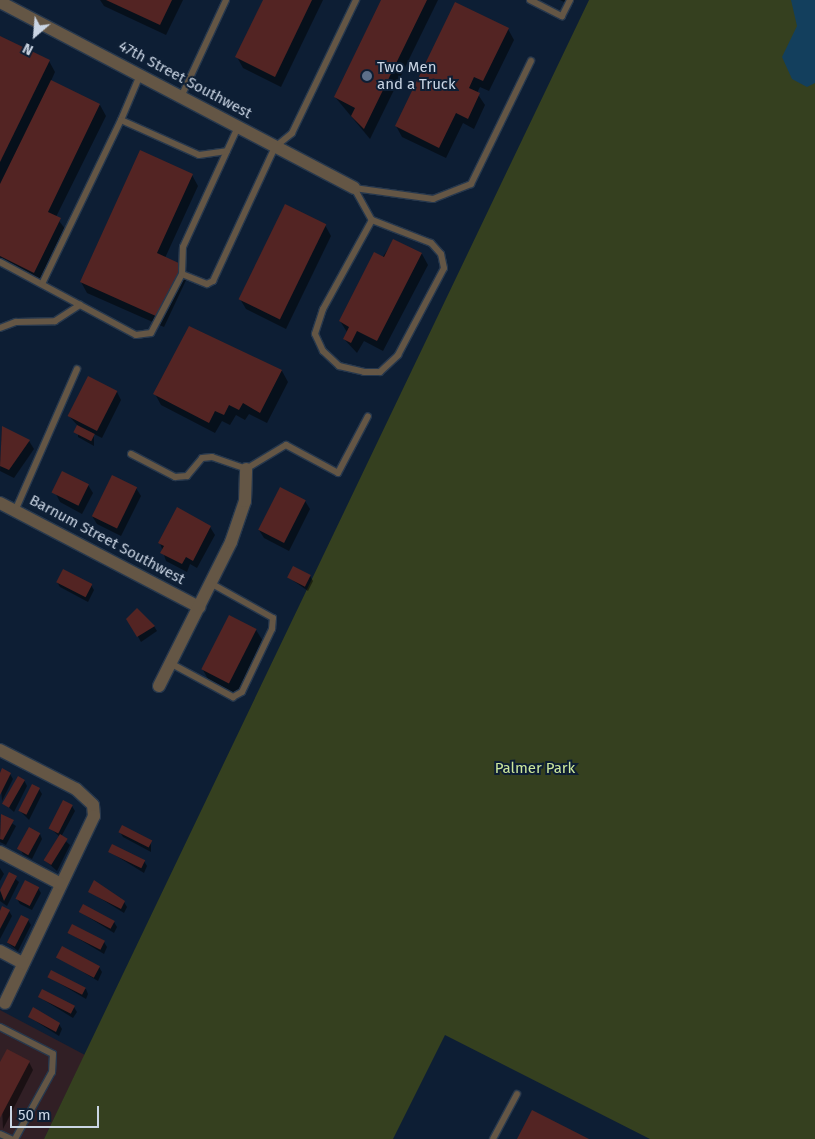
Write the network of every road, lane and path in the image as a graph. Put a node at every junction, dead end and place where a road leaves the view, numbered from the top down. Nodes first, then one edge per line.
1 (226, 0) edge
2 (356, 0) edge
3 (530, 0) edge
4 (570, 0) edge
5 (0, 2) edge
6 (531, 61) dead end
7 (140, 75) junction
8 (181, 97) junction
9 (121, 120) junction
10 (238, 127) junction
11 (276, 146) junction
12 (227, 151) junction
13 (354, 188) junction
14 (372, 220) junction
15 (0, 262) edge
16 (182, 274) junction
17 (42, 284) junction
18 (80, 305) junction
19 (0, 328) edge
20 (77, 369) dead end
21 (368, 416) dead end
22 (131, 454) dead end
23 (246, 469) junction
24 (0, 503) edge
25 (15, 511) junction
26 (210, 582) junction
27 (198, 606) junction
28 (170, 663) junction
29 (159, 686) dead end
30 (0, 750) edge
31 (0, 852) edge
32 (61, 884) junction
33 (0, 951) edge
34 (23, 963) junction
35 (5, 1003) dead end
36 (0, 1027) edge
37 (517, 1094) dead end
38 (0, 1134) edge
39 (12, 1139) edge
40 (15, 1139) edge
41 (493, 1139) edge

1 - 8 lane
2 - 11 lane
3 - 4 lane
5 - 7 street, 47th Street Southwest
6 - 13 lane
7 - 8 street, 47th Street Southwest
7 - 9 lane
8 - 10 street, 47th Street Southwest
9 - 12 lane
9 - 17 lane
10 - 11 street, 47th Street Southwest
10 - 12 lane
11 - 13 street, 47th Street Southwest
11 - 16 lane
12 - 16 lane
13 - 14 lane
14 - 14 lane
15 - 17 lane
16 - 18 lane
17 - 18 lane
18 - 19 lane
20 - 25 lane
21 - 23 lane
22 - 23 lane
23 - 26 street
24 - 25 street, Barnum Street Southwest
25 - 27 street, Barnum Street Southwest
26 - 27 street
26 - 28 lane
27 - 28 street
28 - 29 street
30 - 32 street
31 - 32 street
32 - 34 street
33 - 34 street
34 - 35 street
36 - 40 lane
37 - 41 lane
38 - 39 lane

